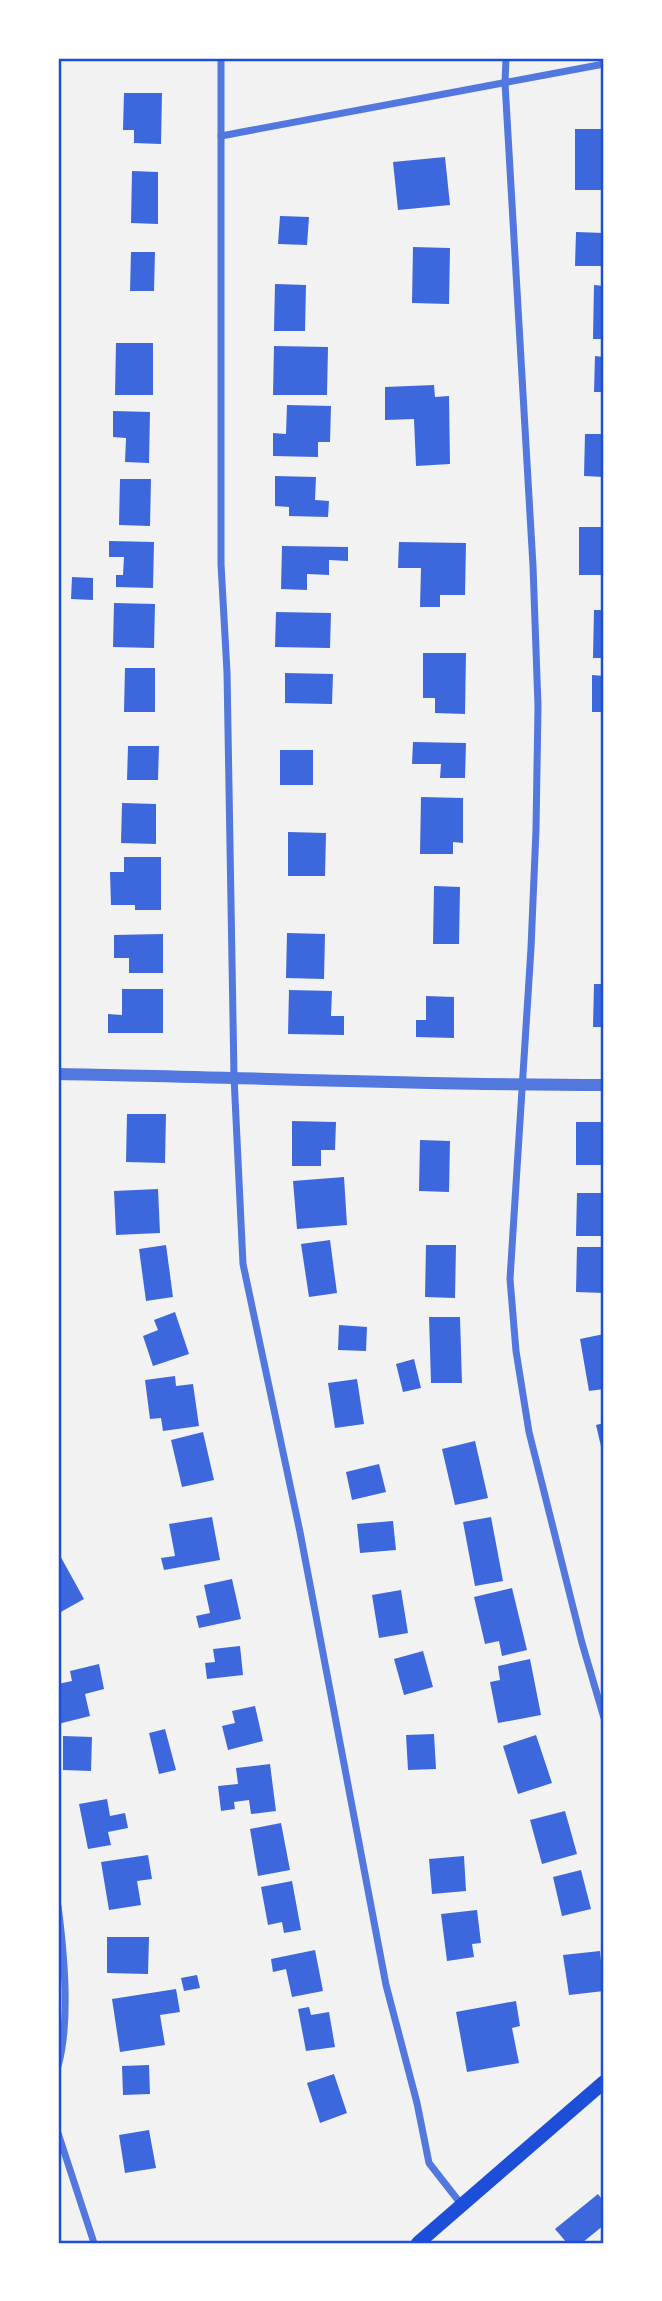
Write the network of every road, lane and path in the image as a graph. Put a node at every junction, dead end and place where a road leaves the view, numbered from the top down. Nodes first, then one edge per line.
1 (221, 58) edge
2 (506, 58) edge
3 (604, 64) edge
4 (505, 83) junction
5 (220, 136) junction
6 (58, 1074) edge
7 (233, 1077) junction
8 (522, 1085) junction
9 (604, 1085) edge
10 (604, 1718) edge
11 (58, 1906) edge
12 (58, 2066) edge
13 (604, 2082) edge
14 (58, 2133) edge
15 (461, 2204) junction
16 (94, 2243) edge
17 (418, 2243) edge

1 - 5 street
2 - 4 street
3 - 4 street
4 - 5 street
4 - 8 street
5 - 7 street
6 - 7 street
7 - 8 street
7 - 15 street
8 - 9 street
8 - 10 street
11 - 12 street
13 - 15 main road
14 - 16 street
15 - 17 main road

